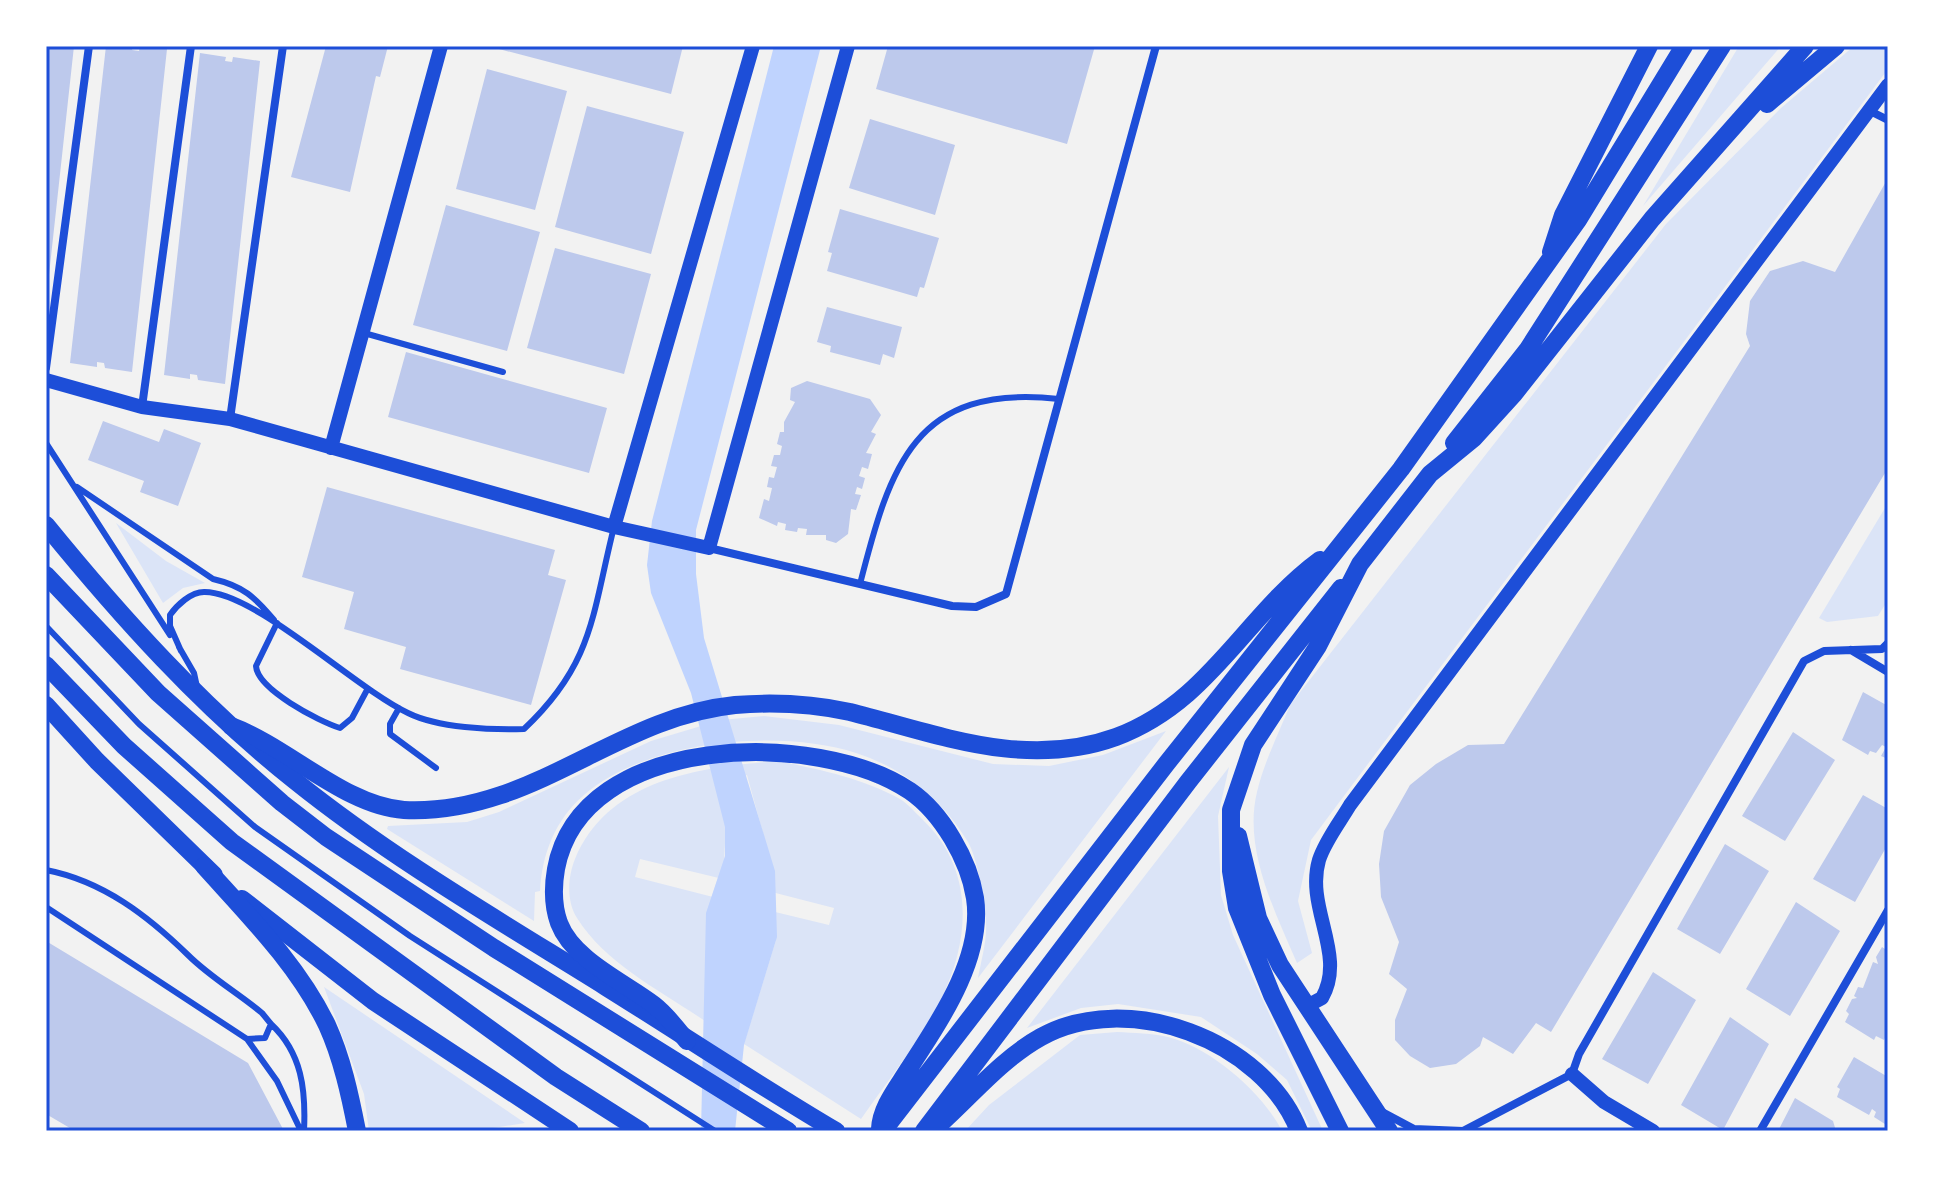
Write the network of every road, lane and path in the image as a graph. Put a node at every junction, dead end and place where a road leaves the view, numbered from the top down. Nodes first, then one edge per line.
1 (89, 46) edge
2 (191, 46) edge
3 (283, 46) edge
4 (441, 46) edge
5 (753, 46) edge
6 (848, 46) edge
7 (1156, 46) edge
8 (1649, 46) edge
9 (1684, 46) edge
10 (1722, 46) edge
11 (1805, 46) edge
12 (1836, 46) edge
13 (1888, 85) edge
14 (1870, 111) junction
15 (1888, 120) edge
16 (1727, 136) junction
17 (1549, 264) junction
18 (363, 333) junction
19 (46, 368) edge
20 (503, 372) dead end
21 (46, 380) edge
22 (1059, 399) junction
23 (142, 407) junction
24 (230, 419) junction
25 (46, 443) edge
26 (331, 448) junction
27 (1430, 474) junction
28 (76, 486) junction
29 (46, 525) edge
30 (614, 527) junction
31 (1341, 545) junction
32 (709, 548) junction
33 (1360, 564) junction
34 (46, 575) edge
35 (860, 584) junction
36 (277, 623) junction
37 (46, 626) edge
38 (1888, 643) edge
39 (1848, 648) junction
40 (181, 651) junction
41 (46, 665) edge
42 (1888, 672) edge
43 (367, 690) junction
44 (199, 695) junction
45 (46, 705) edge
46 (399, 708) junction
47 (231, 726) junction
48 (436, 768) dead end
49 (1231, 810) junction
50 (204, 866) junction
51 (46, 870) edge
52 (46, 907) edge
53 (1888, 910) edge
54 (1884, 925) edge
55 (1307, 1006) junction
56 (271, 1024) junction
57 (247, 1039) junction
58 (687, 1041) junction
59 (1572, 1074) junction
60 (1374, 1106) junction
61 (302, 1131) edge
62 (357, 1131) edge
63 (570, 1131) edge
64 (641, 1131) edge
65 (715, 1131) edge
66 (788, 1131) edge
67 (836, 1131) edge
68 (881, 1131) edge
69 (924, 1131) edge
70 (931, 1131) edge
71 (1299, 1131) edge
72 (1340, 1131) edge
73 (1389, 1131) edge
74 (1463, 1131) edge
75 (1653, 1131) edge
76 (1760, 1131) edge

1 - 19 street
2 - 23 street
3 - 24 street
4 - 18 street
5 - 30 street
6 - 32 street
7 - 22 street
8 - 17 main road
9 - 17 main road
10 - 27 main road
11 - 16 main road
12 - 16 main road
13 - 14 street
14 - 15 street
14 - 55 street
16 - 27 main road
17 - 31 main road
18 - 20 lane
18 - 26 street
21 - 23 street
22 - 35 lane
22 - 35 street
23 - 24 street
24 - 26 street
25 - 28 lane
26 - 30 street
27 - 33 main road
28 - 36 lane
28 - 40 lane
29 - 44 main road
30 - 32 street
30 - 46 lane
31 - 47 main road
31 - 68 main road
32 - 35 street
33 - 49 main road
33 - 69 main road
34 - 66 main road
36 - 40 lane
36 - 43 lane
36 - 43 lane
37 - 65 lane
38 - 39 street
39 - 42 street
39 - 59 street
40 - 44 lane
41 - 64 main road
43 - 46 lane
44 - 47 main road
45 - 50 main road
46 - 48 lane
47 - 58 main road
49 - 55 main road
49 - 72 main road
50 - 62 main road
50 - 63 main road
51 - 56 lane
52 - 57 lane
53 - 54 street
54 - 76 street
55 - 60 main road
56 - 57 lane
56 - 61 lane
57 - 61 lane
58 - 67 main road
58 - 68 main road
59 - 74 street
59 - 75 street
60 - 73 main road
60 - 74 street
70 - 71 main road

